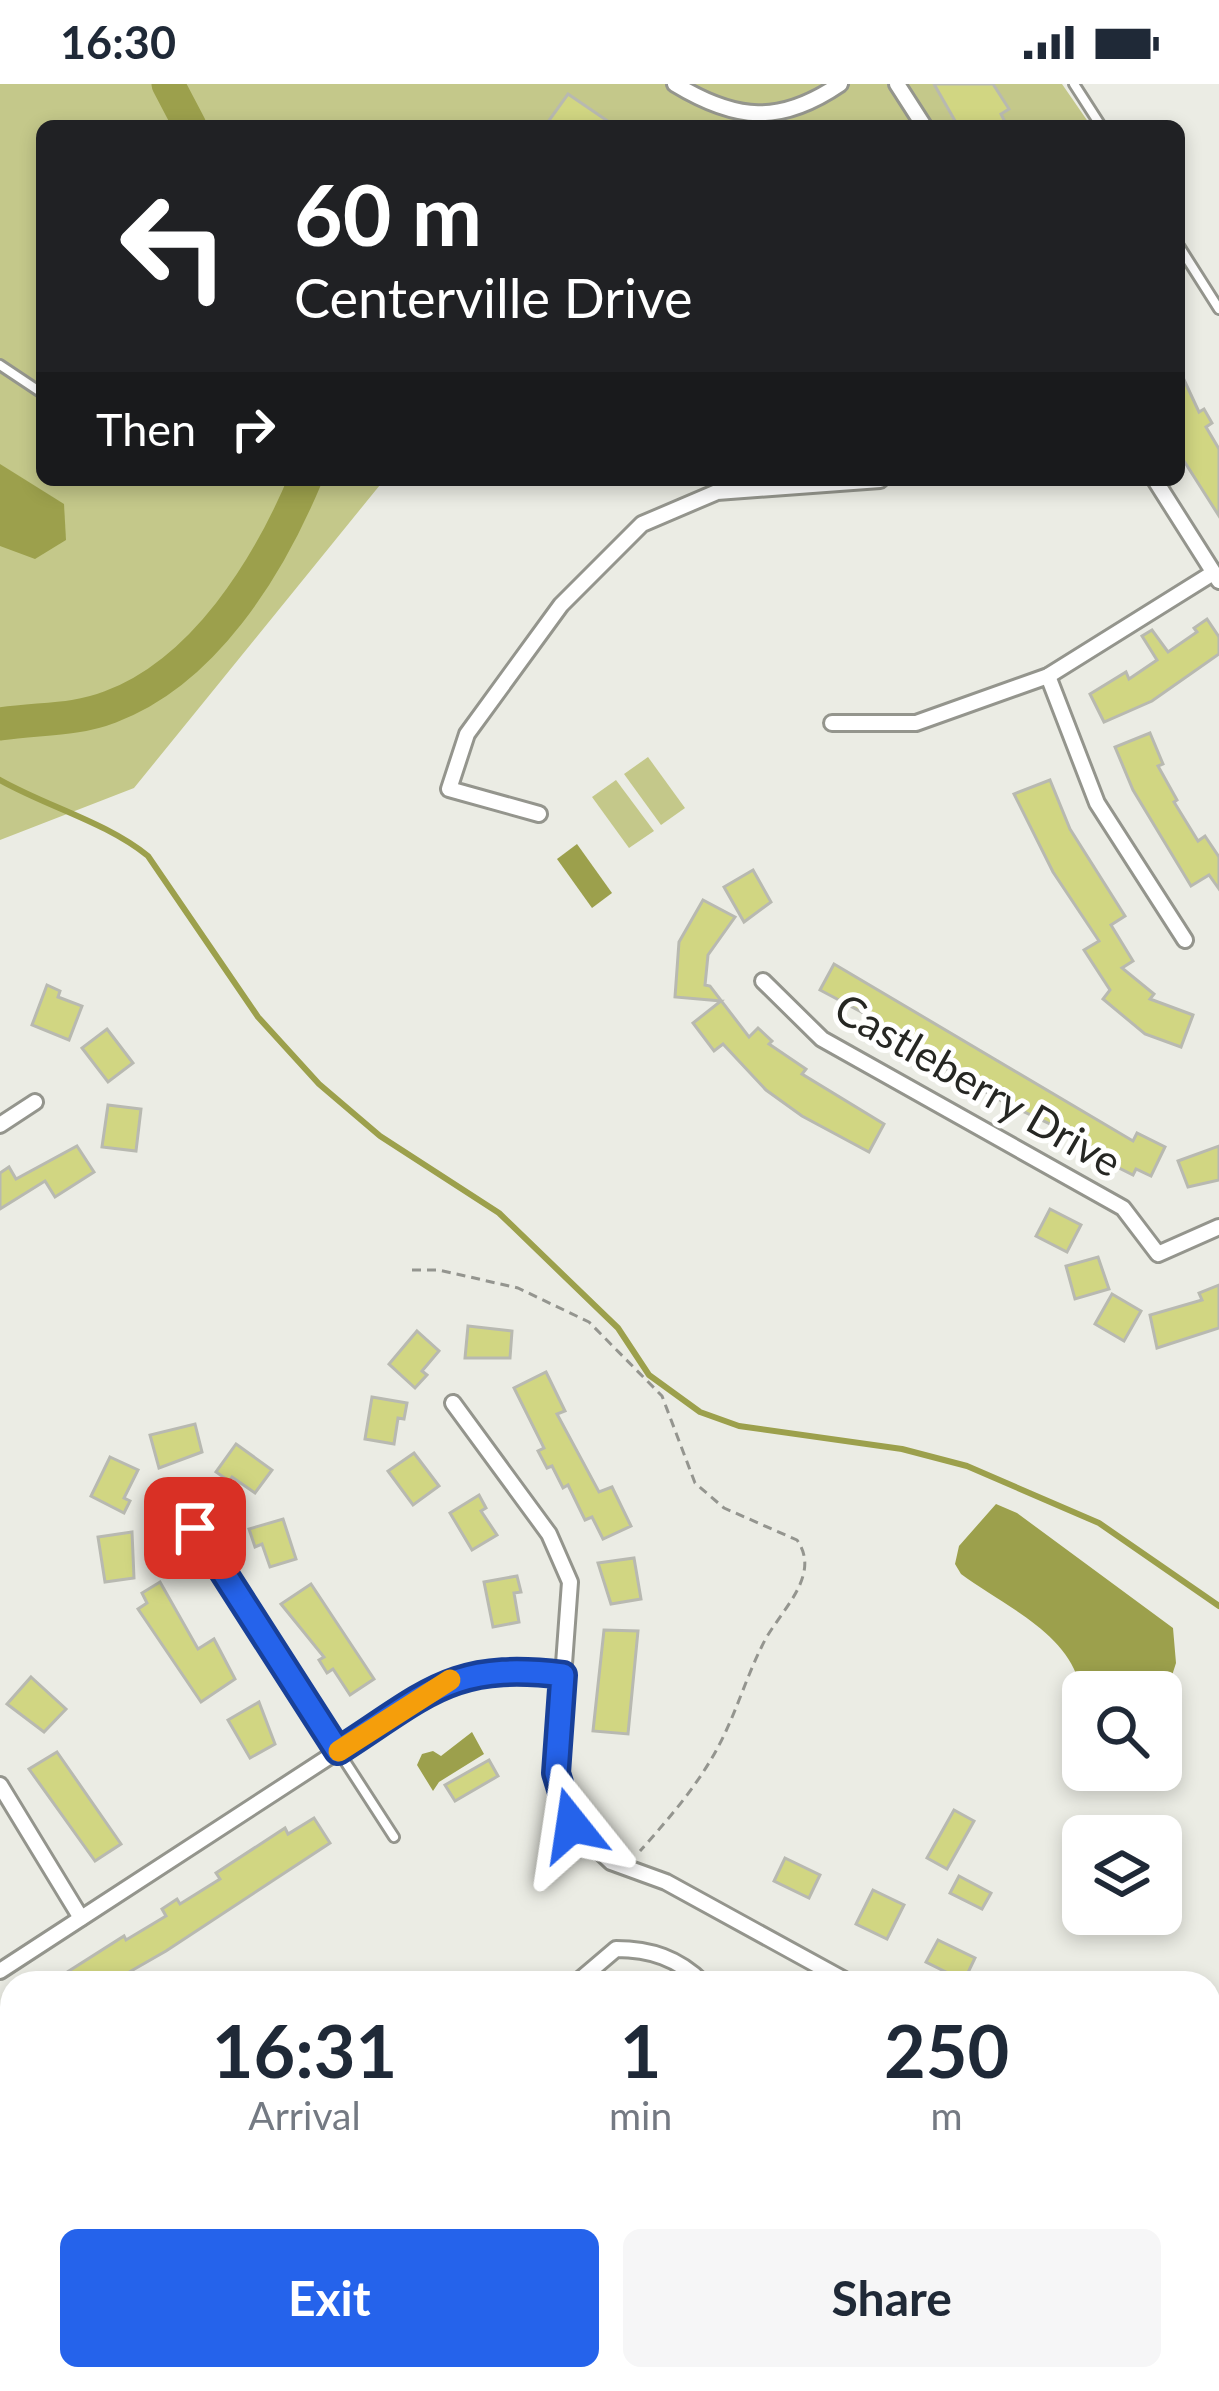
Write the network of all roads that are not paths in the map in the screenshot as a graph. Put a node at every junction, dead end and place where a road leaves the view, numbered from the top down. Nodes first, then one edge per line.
1 (675, 84) edge
2 (840, 84) edge
3 (897, 84) edge
4 (1074, 84) edge
5 (920, 120) edge
6 (1098, 120) edge
7 (1185, 256) edge
8 (1219, 309) edge
9 (0, 365) edge
10 (36, 389) edge
11 (798, 486) edge
12 (1159, 486) edge
13 (1216, 577) edge
14 (1048, 676) junction
15 (832, 723) dead end
16 (539, 814) dead end
17 (1185, 940) dead end
18 (764, 981) dead end
19 (35, 1102) dead end
20 (0, 1125) edge
21 (1219, 1227) edge
22 (453, 1403) dead end
23 (195, 1528) dead end
24 (563, 1675) junction
25 (338, 1751) junction
26 (0, 1786) edge
27 (394, 1837) dead end
28 (81, 1918) junction
29 (0, 1970) edge
30 (590, 1971) edge
31 (687, 1971) edge
32 (828, 1971) edge

1 - 2 street
3 - 5 street
4 - 6 lane
7 - 8 lane
9 - 10 lane
11 - 16 street
12 - 13 street
13 - 14 street
14 - 15 street
14 - 17 street
18 - 21 street, Castleberry Drive
19 - 20 street
22 - 24 street
23 - 25 street
24 - 25 street
24 - 32 street
25 - 27 lane
25 - 28 street
26 - 28 street
28 - 29 street
30 - 31 street

